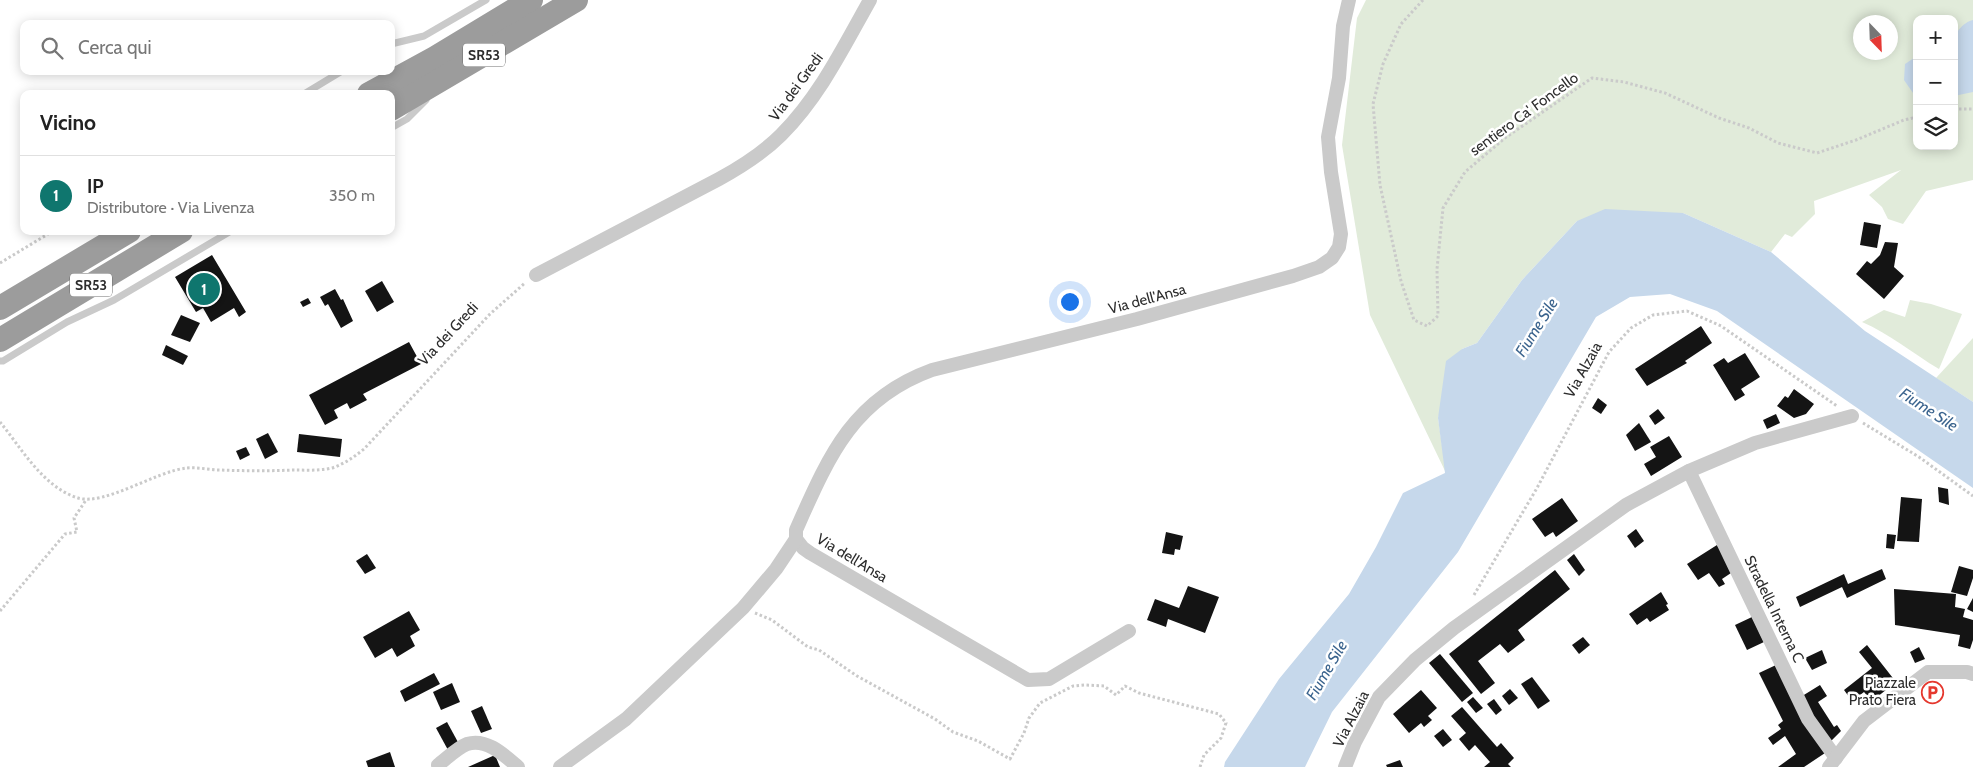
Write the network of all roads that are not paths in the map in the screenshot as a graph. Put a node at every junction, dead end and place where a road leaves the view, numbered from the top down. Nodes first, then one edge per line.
1 (486, 0) edge
2 (531, 0) edge
3 (576, 0) edge
4 (870, 0) edge
5 (1349, 0) edge
6 (395, 43) edge
7 (452, 74) junction
8 (335, 75) edge
9 (311, 90) edge
10 (376, 90) edge
11 (395, 107) edge
12 (395, 126) edge
13 (122, 235) edge
14 (174, 235) edge
15 (224, 235) edge
16 (536, 275) road end
17 (0, 308) edge
18 (0, 340) edge
19 (0, 361) edge
20 (1852, 416) road end
21 (1689, 471) junction
22 (796, 539) junction
23 (1129, 631) dead end
24 (1973, 674) edge
25 (1833, 762) edge
26 (438, 765) dead end
27 (518, 767) edge
28 (560, 767) edge
29 (1345, 767) edge

1 - 6 lane
2 - 10 highway, SR53
3 - 7 highway, SR53
4 - 16 street, Via dei Gredi
5 - 22 street, Via dell'Ansa
7 - 11 highway, SR53
7 - 12 lane
8 - 9 lane
13 - 17 highway, SR53
14 - 18 highway, SR53
15 - 19 lane
20 - 21 street, Via Alzaia
21 - 25 street, Stradella Interna C
21 - 29 street, Via Alzaia
22 - 23 street, Via dell'Ansa
22 - 28 street, Via dell'Ansa
24 - 25 street
26 - 27 street

